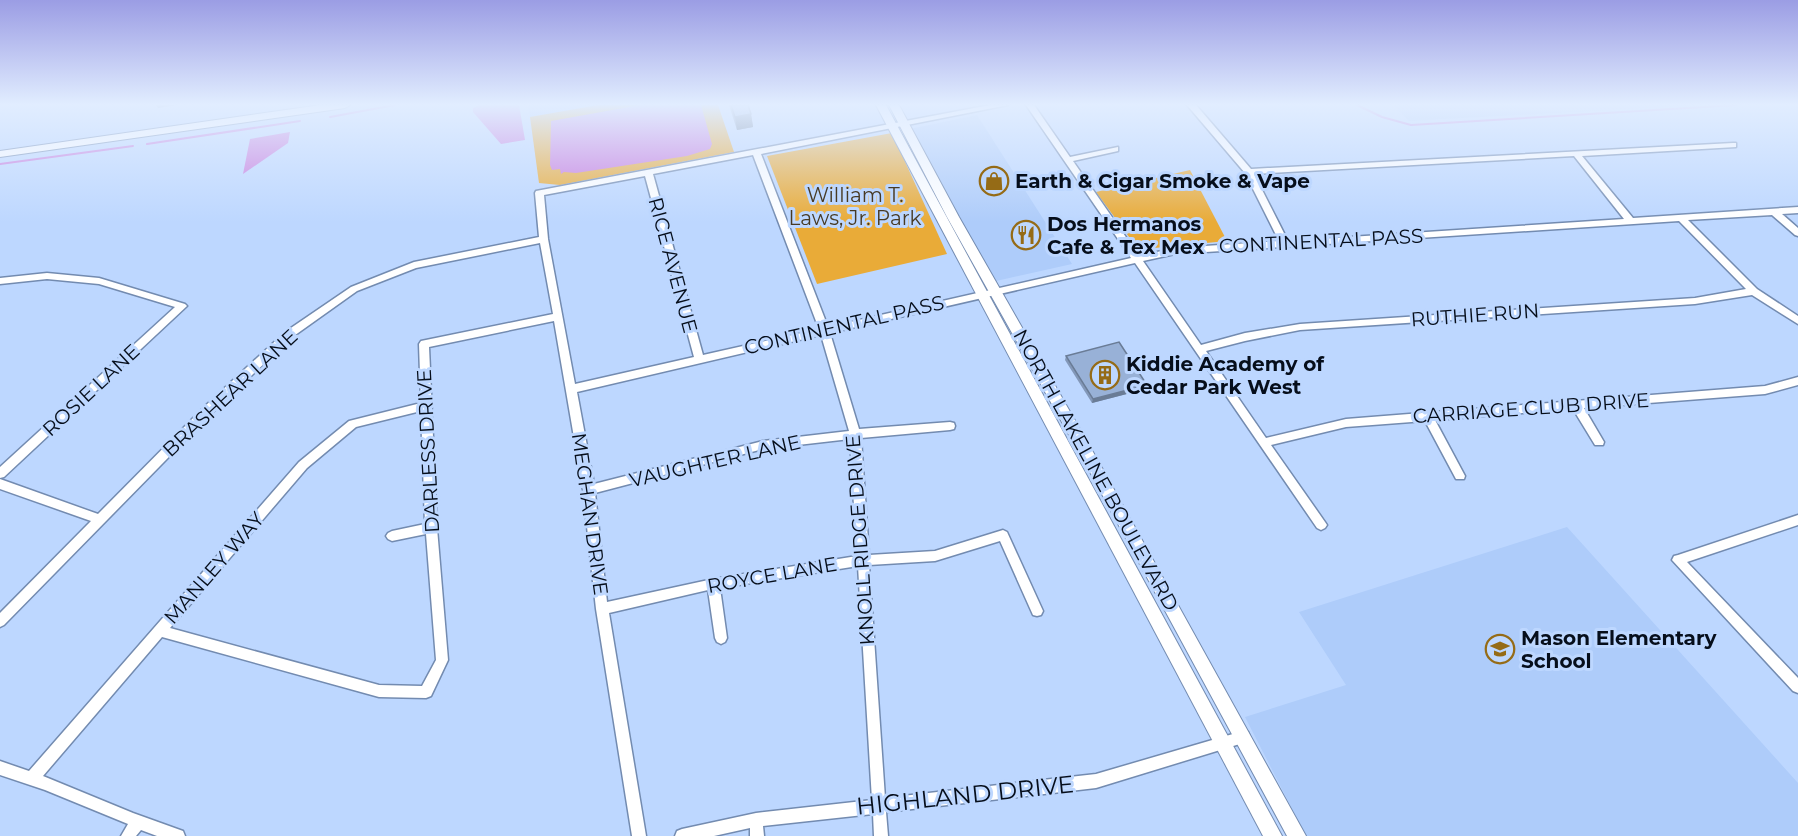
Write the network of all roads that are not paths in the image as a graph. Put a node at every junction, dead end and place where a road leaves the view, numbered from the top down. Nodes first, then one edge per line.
1 (65, 144) edge
2 (798, 144) edge
3 (908, 144) edge
4 (1057, 144) edge
5 (1225, 144) edge
6 (1733, 145) dead end
7 (1115, 149) dead end
8 (756, 152) junction
9 (0, 154) edge
10 (1576, 154) junction
11 (1068, 160) junction
12 (648, 172) junction
13 (1249, 172) junction
14 (1798, 210) edge
15 (1775, 212) junction
16 (1681, 218) junction
17 (1631, 222) junction
18 (1798, 233) edge
19 (544, 239) junction
20 (1285, 244) junction
21 (1136, 259) junction
22 (0, 280) edge
23 (1754, 291) junction
24 (989, 292) junction
25 (559, 316) junction
26 (1798, 321) edge
27 (824, 330) junction
28 (1198, 349) junction
29 (699, 358) junction
30 (1798, 381) edge
31 (572, 389) junction
32 (1576, 405) junction
33 (426, 406) junction
34 (1428, 417) junction
35 (950, 426) dead end
36 (855, 434) junction
37 (1266, 442) junction
38 (1599, 442) dead end
39 (0, 474) edge
40 (1461, 476) dead end
41 (0, 484) edge
42 (589, 490) junction
43 (100, 520) junction
44 (1798, 520) edge
45 (1322, 525) dead end
46 (431, 528) junction
47 (392, 536) dead end
48 (861, 560) junction
49 (713, 584) junction
50 (602, 609) junction
51 (1037, 610) dead end
52 (0, 621) edge
53 (159, 631) junction
54 (721, 638) dead end
55 (1798, 687) edge
56 (1243, 737) junction
57 (1223, 742) junction
58 (0, 768) edge
59 (33, 777) junction
60 (878, 804) junction
61 (756, 820) junction
62 (137, 823) junction
63 (128, 836) edge
64 (178, 836) edge
65 (639, 836) edge
66 (682, 836) edge
67 (757, 836) edge
68 (881, 836) edge
69 (1273, 836) edge
70 (1297, 836) edge

1 - 9 main road
2 - 8 street
3 - 24 main road, NORTH LAKELINE BOULEVARD
4 - 11 street
5 - 13 street
6 - 10 street
7 - 11 street
8 - 12 street
8 - 27 street, KNOLL RIDGE DRIVE
10 - 13 street
10 - 17 street
11 - 21 street
12 - 19 street, MEGHAN DRIVE
12 - 29 street, RICE AVENUE
13 - 20 street
14 - 15 street, CONTINENTAL PASS
15 - 16 street, CONTINENTAL PASS
15 - 18 street
16 - 17 street, CONTINENTAL PASS
16 - 23 street
17 - 20 street, CONTINENTAL PASS
19 - 25 street, MEGHAN DRIVE
19 - 43 street, BRASHEAR LANE
20 - 21 street, CONTINENTAL PASS
21 - 24 street, CONTINENTAL PASS
21 - 28 street
22 - 39 street, ROSIE LANE
23 - 26 street
23 - 28 street, RUTHIE RUN
24 - 27 street, CONTINENTAL PASS
24 - 56 main road, NORTH LAKELINE BOULEVARD
24 - 57 main road, NORTH LAKELINE BOULEVARD
25 - 31 street, MEGHAN DRIVE
25 - 33 street, DARLESS DRIVE
27 - 29 street, CONTINENTAL PASS
27 - 36 street, KNOLL RIDGE DRIVE
28 - 37 street
29 - 31 street, CONTINENTAL PASS
30 - 32 street, CARRIAGE CLUB DRIVE
31 - 42 street, MEGHAN DRIVE
32 - 34 street, CARRIAGE CLUB DRIVE
32 - 38 street
33 - 46 street, DARLESS DRIVE
33 - 53 street, MANLEY WAY
34 - 37 street, CARRIAGE CLUB DRIVE
34 - 40 street
35 - 36 street, VAUGHTER LANE
36 - 42 street, VAUGHTER LANE
36 - 48 street, KNOLL RIDGE DRIVE
37 - 45 street
41 - 43 street
42 - 50 street, MEGHAN DRIVE
43 - 52 street, BRASHEAR LANE
44 - 55 street
46 - 47 street
46 - 53 street, DARLESS DRIVE
48 - 49 street, ROYCE LANE
48 - 51 street, ROYCE LANE
48 - 60 street, KNOLL RIDGE DRIVE
49 - 50 street, ROYCE LANE
49 - 54 street
50 - 65 street, MEGHAN DRIVE
53 - 59 street, MANLEY WAY
56 - 57 street, HIGHLAND DRIVE
56 - 70 main road, NORTH LAKELINE BOULEVARD
57 - 60 street, HIGHLAND DRIVE
57 - 69 main road, NORTH LAKELINE BOULEVARD
58 - 59 street
59 - 62 street
60 - 61 street, HIGHLAND DRIVE
60 - 68 street, KNOLL RIDGE DRIVE
61 - 66 street, HIGHLAND DRIVE
61 - 67 street
62 - 63 street
62 - 64 street

